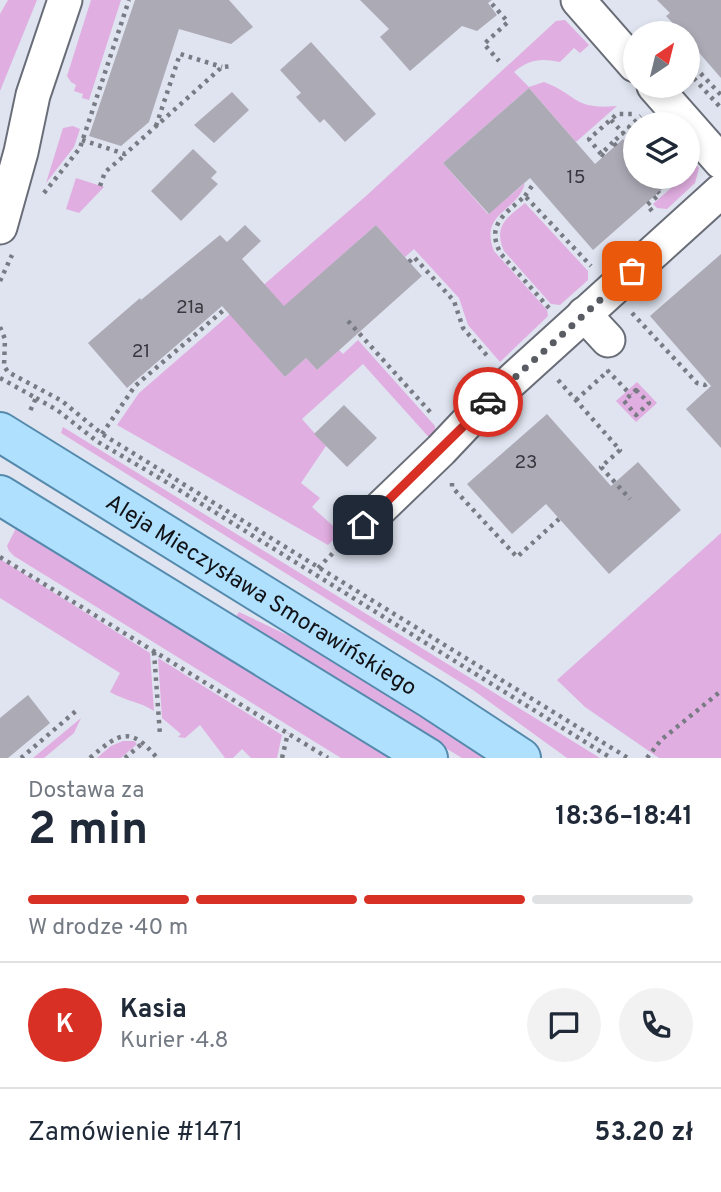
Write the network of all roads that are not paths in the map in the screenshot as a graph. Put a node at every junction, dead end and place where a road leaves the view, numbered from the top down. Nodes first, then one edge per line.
1 (65, 0) edge
2 (578, 0) edge
3 (623, 51) edge
4 (33, 95) junction
5 (649, 100) edge
6 (0, 156) edge
7 (721, 162) edge
8 (721, 191) edge
9 (0, 227) edge
10 (570, 315) junction
11 (608, 340) dead end
12 (15, 423) edge
13 (0, 495) edge
14 (363, 525) dead end
15 (428, 758) edge
16 (521, 758) edge

1 - 4 street
2 - 3 street
4 - 6 street
4 - 9 street
5 - 7 street
8 - 10 street
10 - 11 street
10 - 14 street
12 - 16 main road, Aleja Mieczysława Smorawińskiego
13 - 15 main road

